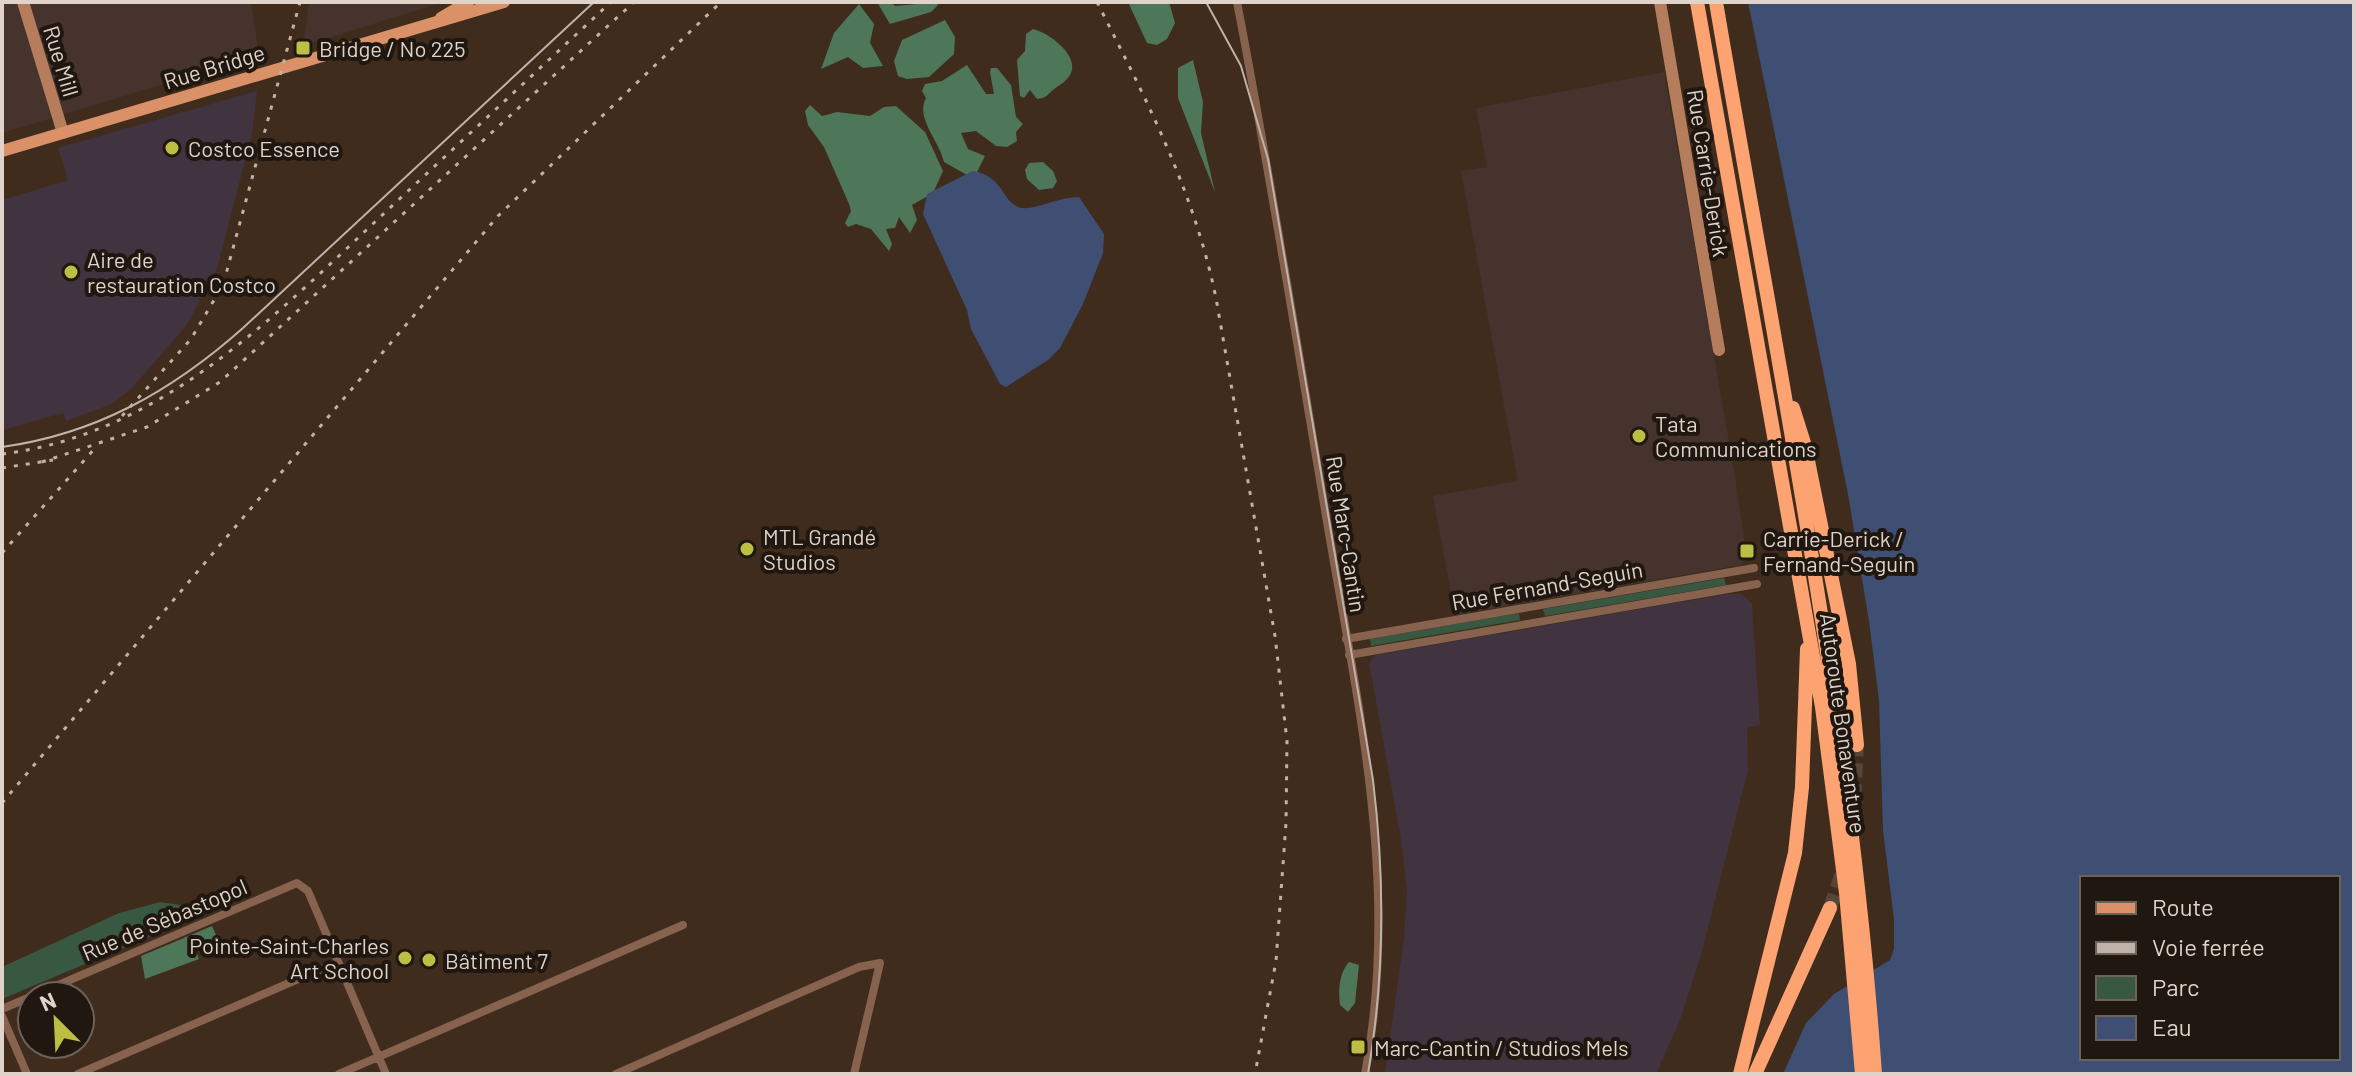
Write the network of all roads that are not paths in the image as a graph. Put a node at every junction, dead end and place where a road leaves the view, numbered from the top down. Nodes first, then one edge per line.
1 (23, 2) edge
2 (468, 2) edge
3 (504, 2) edge
4 (1237, 2) edge
5 (1660, 2) edge
6 (1697, 2) edge
7 (1716, 2) edge
8 (438, 19) junction
9 (63, 133) junction
10 (2, 151) edge
11 (1719, 350) dead end
12 (1778, 358) junction
13 (1754, 568) dead end
14 (1757, 584) dead end
15 (1809, 629) junction
16 (1346, 639) junction
17 (1349, 655) junction
18 (1857, 745) tunnel mouth
19 (1830, 908) tunnel mouth
20 (683, 925) dead end
21 (1858, 949) junction
22 (338, 962) junction
23 (2, 1009) edge
24 (2, 1016) edge
25 (378, 1058) junction
26 (27, 1074) edge
27 (78, 1074) edge
28 (339, 1074) edge
29 (386, 1074) edge
30 (616, 1074) edge
31 (854, 1074) edge
32 (1365, 1074) edge
33 (1740, 1074) edge
34 (1755, 1074) edge
35 (1862, 1074) edge
36 (1875, 1074) edge

1 - 9 street, Rue Mill
2 - 8 main road, Rue Bridge
3 - 8 main road, Rue Bridge
4 - 16 street, Rue Marc-Cantin
5 - 11 street, Rue Carrie-Derick
6 - 15 highway, Autoroute Bonaventure
7 - 12 highway, Autoroute Bonaventure
8 - 9 main road, Rue Bridge
9 - 10 main road, Rue Bridge
12 - 18 highway
12 - 21 highway, Autoroute Bonaventure
13 - 16 street, Rue Fernand-Seguin
14 - 17 street, Rue Fernand-Seguin
15 - 21 highway, Autoroute Bonaventure
15 - 33 highway
16 - 17 street, Rue Marc-Cantin
17 - 32 street, Rue Marc-Cantin
19 - 34 highway
20 - 25 street
21 - 35 highway, Autoroute Bonaventure
21 - 36 highway, Autoroute Bonaventure
22 - 23 street, Rue de Sébastopol
22 - 25 street
22 - 27 street
24 - 26 street
25 - 28 street
25 - 29 street
30 - 31 street

